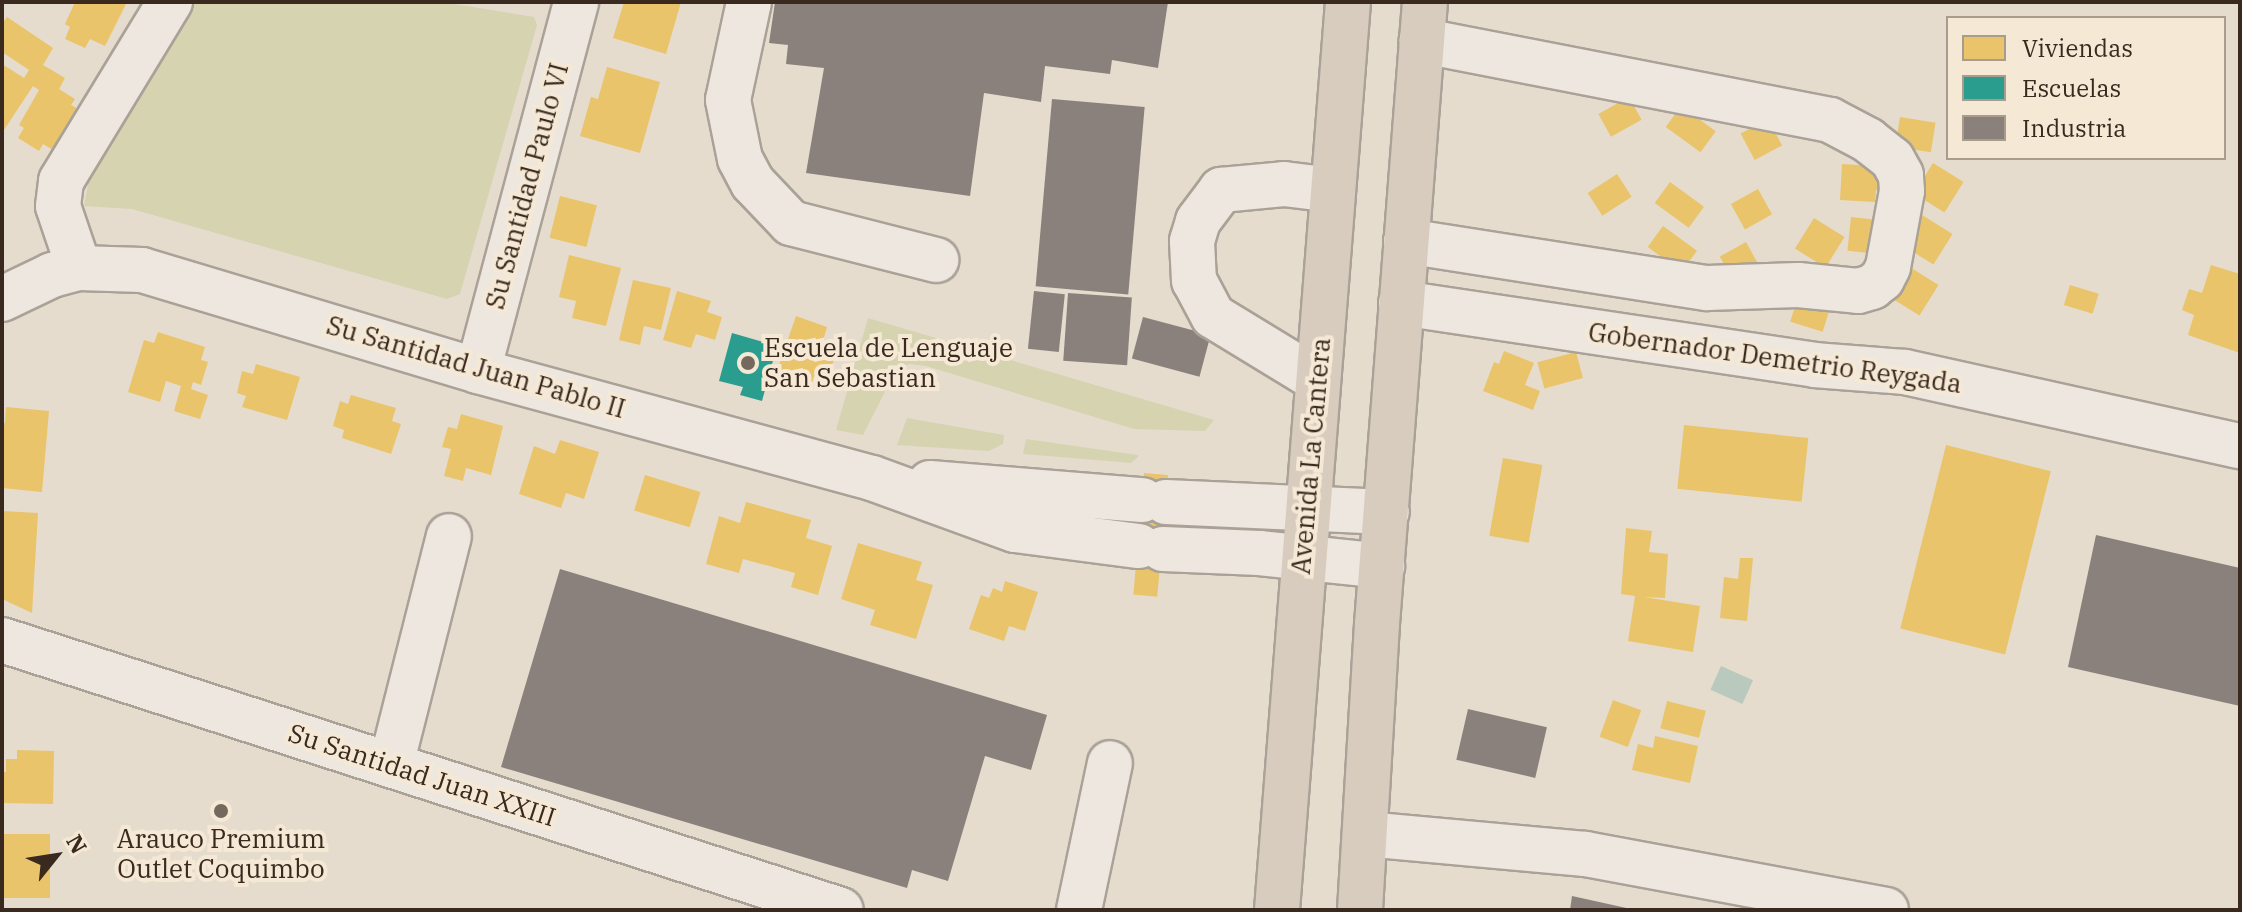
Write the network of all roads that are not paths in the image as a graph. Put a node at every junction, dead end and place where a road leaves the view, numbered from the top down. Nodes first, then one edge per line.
1 (170, 2) edge
2 (576, 2) edge
3 (749, 2) edge
4 (1348, 2) edge
5 (1423, 21) edge
6 (1333, 190) junction
7 (1406, 241) junction
8 (936, 260) dead end
9 (79, 268) junction
10 (2, 299) edge
11 (1401, 303) junction
12 (478, 371) junction
13 (1318, 380) junction
14 (2240, 446) edge
15 (872, 478) junction
16 (1308, 506) junction
17 (1387, 512) junction
18 (449, 536) dead end
19 (1302, 559) junction
20 (1382, 566) junction
21 (2, 640) edge
22 (1110, 763) dead end
23 (391, 765) junction
24 (1365, 834) junction
25 (841, 910) edge
26 (1079, 910) edge
27 (1277, 910) edge
28 (1360, 910) edge
29 (1886, 910) edge

1 - 9 street
2 - 12 street, Su Santidad Paulo VI
3 - 8 street
4 - 6 highway, Avenida La Cantera
5 - 7 highway
5 - 7 street
6 - 13 highway, Avenida La Cantera
6 - 13 street
7 - 11 highway
9 - 10 street, Su Santidad Juan Pablo II
9 - 12 street, Su Santidad Juan Pablo II
11 - 14 street, Gobernador Demetrio Reygada
11 - 17 highway
12 - 15 street, Su Santidad Juan Pablo II
13 - 16 highway, Avenida La Cantera
15 - 16 street, Su Santidad Juan Pablo II
15 - 19 street, Su Santidad Juan Pablo II
16 - 17 street, Su Santidad Juan Pablo II
16 - 19 highway, Avenida La Cantera
17 - 20 highway
18 - 23 street
19 - 20 street, Su Santidad Juan Pablo II
19 - 27 highway, Avenida La Cantera
20 - 24 highway
21 - 23 street, Su Santidad Juan XXIII
22 - 26 street
23 - 25 street, Su Santidad Juan XXIII
24 - 28 highway
24 - 29 street

